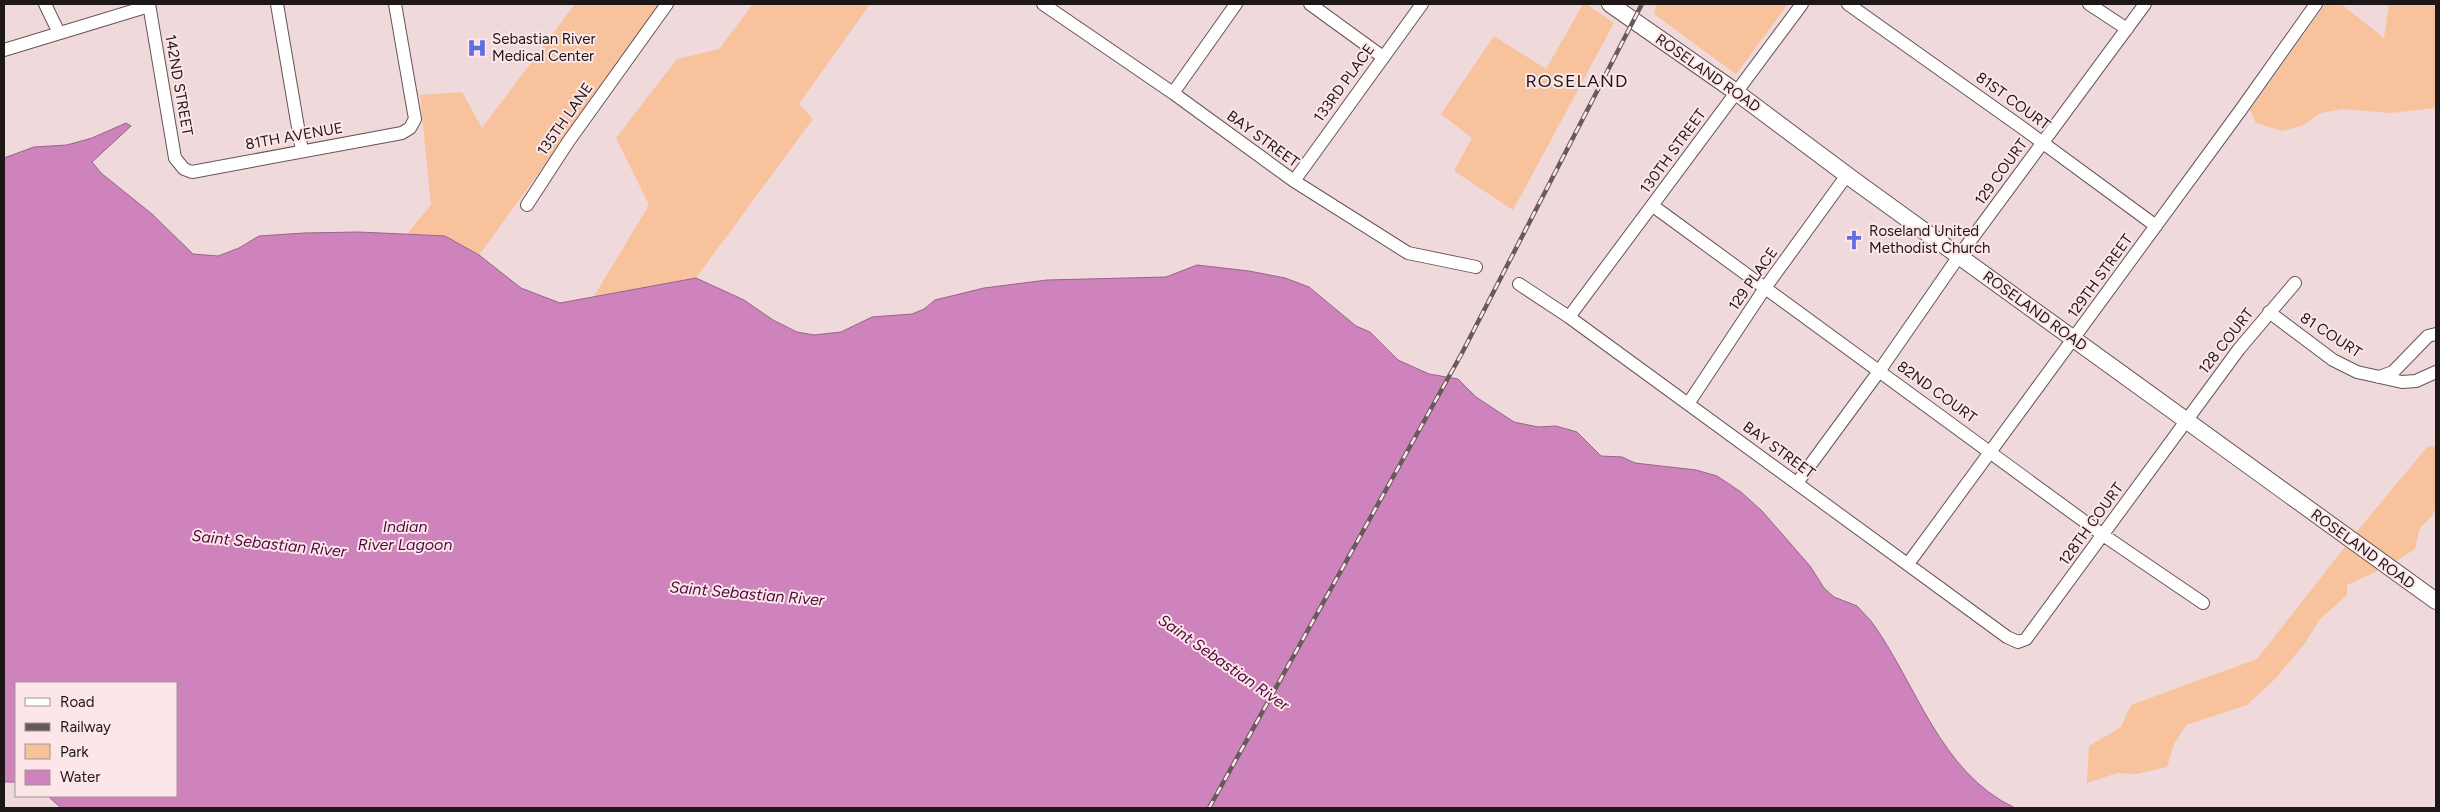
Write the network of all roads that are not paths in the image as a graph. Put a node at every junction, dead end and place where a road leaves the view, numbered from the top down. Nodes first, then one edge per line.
1 (45, 4) edge
2 (277, 4) edge
3 (395, 4) edge
4 (667, 4) edge
5 (1045, 4) edge
6 (1236, 4) edge
7 (1310, 4) edge
8 (1422, 4) edge
9 (1610, 4) edge
10 (1802, 4) edge
11 (1848, 4) edge
12 (2090, 4) edge
13 (2144, 4) edge
14 (2316, 4) edge
15 (149, 5) edge
16 (2127, 28) junction
17 (59, 33) junction
18 (4, 50) edge
19 (1383, 57) junction
20 (1736, 92) junction
21 (1173, 93) junction
22 (2043, 142) junction
23 (302, 151) junction
24 (184, 169) joint
25 (1848, 175) junction
26 (1294, 181) junction
27 (527, 205) dead end
28 (1653, 206) junction
29 (2156, 226) junction
30 (1959, 256) junction
31 (1476, 267) dead end
32 (2295, 283) dead end
33 (1519, 284) dead end
34 (1765, 288) junction
35 (2269, 312) junction
36 (1570, 317) junction
37 (2436, 334) edge
38 (2074, 339) junction
39 (1880, 370) junction
40 (2436, 372) edge
41 (2378, 378) junction
42 (1688, 404) junction
43 (2186, 421) junction
44 (1991, 452) junction
45 (1797, 483) junction
46 (2103, 534) junction
47 (1908, 564) junction
48 (2436, 601) edge
49 (2203, 603) dead end
50 (2018, 642) joint

1 - 17 street
2 - 23 street
3 - 23 street, 81TH AVENUE
4 - 27 street, 135TH LANE
5 - 21 street, BAY STREET
6 - 21 street
7 - 19 street
8 - 19 street, 133RD PLACE
9 - 20 main road, ROSELAND ROAD
10 - 20 street, 130TH STREET
11 - 22 street, 81ST COURT
12 - 16 street
13 - 16 street, 129 COURT
14 - 29 street, 129TH STREET
15 - 17 street
15 - 24 street, 142ND STREET
16 - 22 street, 129 COURT
17 - 18 street
19 - 26 street, 133RD PLACE
20 - 25 main road, ROSELAND ROAD
20 - 28 street, 130TH STREET
21 - 26 street, BAY STREET
22 - 29 street, 81ST COURT
22 - 30 street, 129 COURT
23 - 24 street, 81TH AVENUE
25 - 30 main road, ROSELAND ROAD
25 - 34 street, 129 PLACE
26 - 31 street, BAY STREET
28 - 34 street, 82ND COURT
28 - 36 street, 130TH STREET
29 - 38 street, 129TH STREET
30 - 38 main road, ROSELAND ROAD
30 - 39 street, 129 COURT
32 - 35 street, 128 COURT
33 - 36 street, BAY STREET
34 - 39 street, 82ND COURT
34 - 42 street, 129 PLACE
35 - 41 street, 81 COURT
35 - 43 street, 128 COURT
36 - 42 street, BAY STREET
37 - 41 street
38 - 43 main road, ROSELAND ROAD
38 - 44 street, 129TH STREET
39 - 44 street, 82ND COURT
39 - 45 street, 129 COURT
40 - 41 street, 81 COURT
42 - 45 street, BAY STREET
43 - 46 street, 128TH COURT
43 - 48 main road, ROSELAND ROAD
44 - 46 street, 82ND COURT
44 - 47 street, 129TH STREET
45 - 47 street, BAY STREET
46 - 49 street, 82ND COURT
46 - 50 street, 128TH COURT
47 - 50 street, BAY STREET

